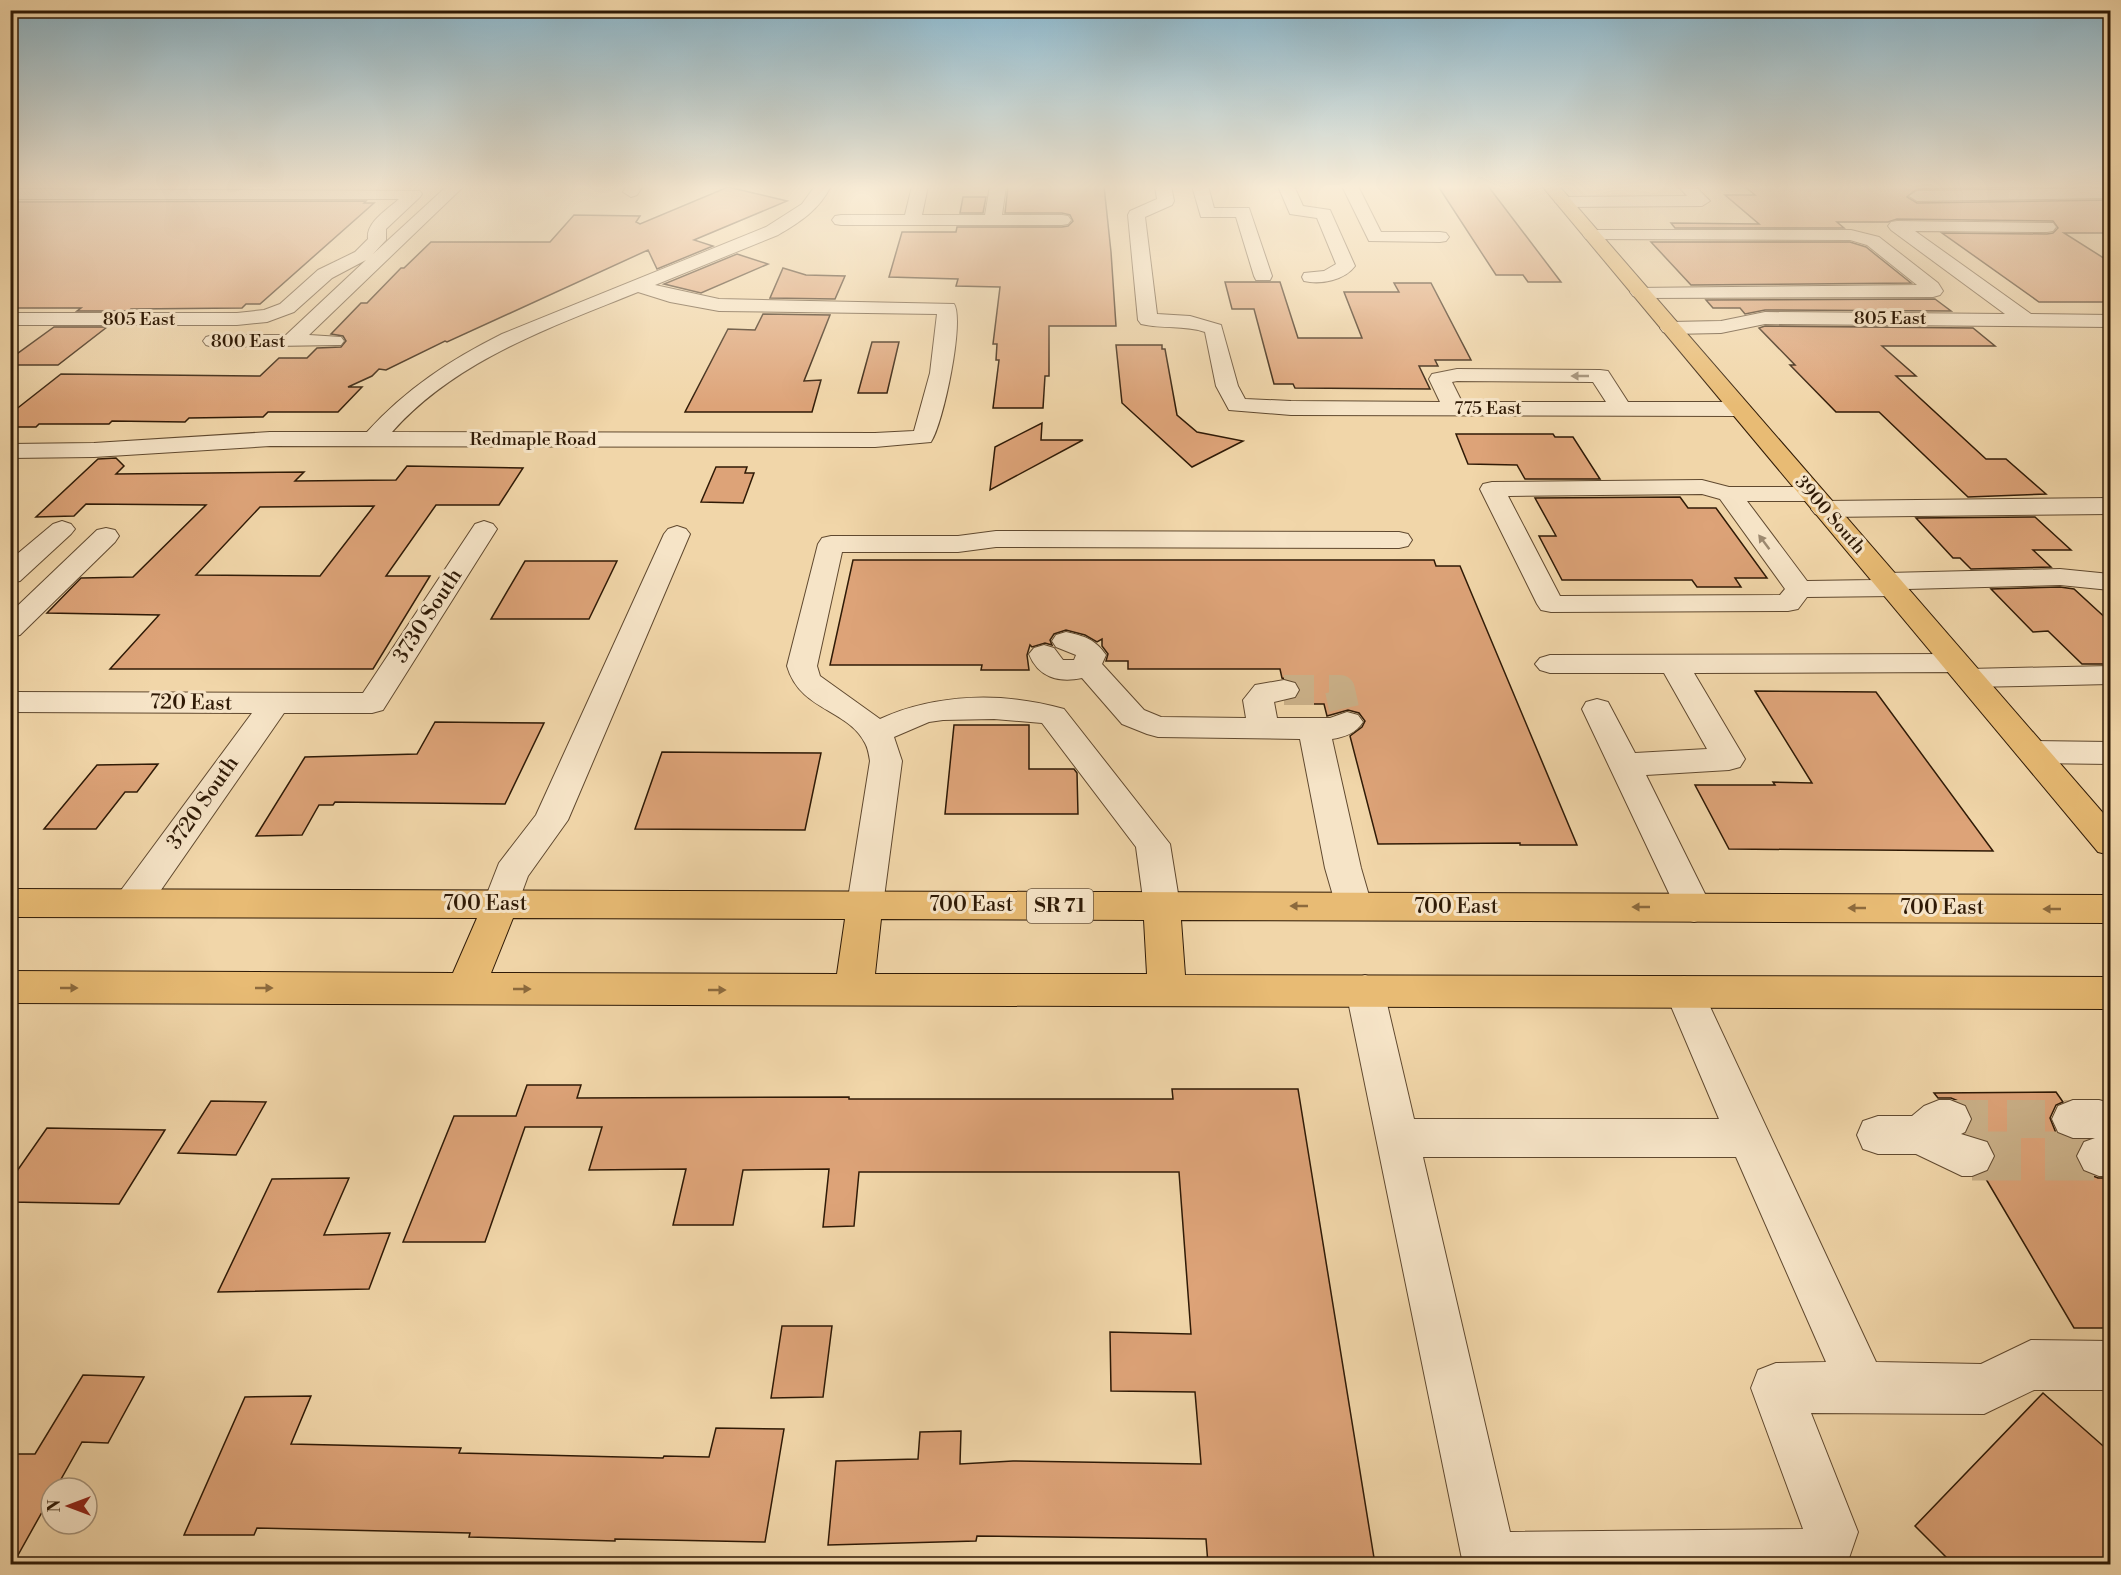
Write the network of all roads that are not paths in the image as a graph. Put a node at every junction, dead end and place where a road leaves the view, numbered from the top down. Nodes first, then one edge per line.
1 (351, 260) edge
2 (378, 260) edge
3 (702, 260) edge
4 (1141, 260) edge
5 (1258, 260) edge
6 (1343, 260) edge
7 (1613, 260) edge
8 (1896, 260) edge
9 (1943, 260) edge
10 (1263, 276) dead end
11 (1311, 277) dead end
12 (637, 286) junction
13 (1640, 292) junction
14 (10, 319) edge
15 (2027, 321) junction
16 (2110, 321) edge
17 (1670, 328) junction
18 (196, 341) dead end
19 (291, 341) junction
20 (334, 341) dead end
21 (1454, 408) junction
22 (1621, 408) junction
23 (1739, 409) junction
24 (374, 438) junction
25 (10, 451) edge
26 (1729, 494) junction
27 (1818, 501) junction
28 (2110, 506) edge
29 (62, 529) dead end
30 (484, 530) dead end
31 (677, 534) dead end
32 (106, 536) dead end
33 (1399, 540) dead end
34 (10, 575) edge
35 (2110, 582) edge
36 (1891, 584) junction
37 (1799, 589) junction
38 (10, 629) edge
39 (1066, 653) dead end
40 (1551, 664) dead end
41 (1674, 664) junction
42 (1963, 670) junction
43 (2110, 675) edge
44 (1284, 690) tunnel mouth
45 (10, 702) edge
46 (372, 703) joint
47 (274, 704) junction
48 (1597, 709) dead end
49 (1347, 722) dead end
50 (1263, 729) junction
51 (1314, 729) junction
52 (876, 733) junction
53 (2033, 752) junction
54 (2110, 753) edge
55 (1625, 765) junction
56 (2110, 843) edge
57 (10, 903) edge
58 (132, 903) junction
59 (501, 904) junction
60 (865, 905) junction
61 (1161, 906) junction
62 (1354, 906) junction
63 (1694, 908) junction
64 (2110, 909) edge
65 (10, 987) edge
66 (465, 989) junction
67 (854, 990) junction
68 (1167, 991) junction
69 (1365, 991) junction
70 (1684, 992) junction
71 (2110, 993) edge
72 (1878, 1135) dead end
73 (1397, 1138) junction
74 (1749, 1138) junction
75 (1972, 1156) tunnel mouth
76 (2110, 1366) edge
77 (1862, 1387) junction
78 (1490, 1562) edge
79 (1602, 1562) edge

1 - 14 street, 805 East
2 - 19 street
3 - 12 street
4 - 21 street, 775 East
5 - 10 street
6 - 11 street
7 - 13 main road, 3900 South
8 - 13 street
9 - 15 street
12 - 24 street
12 - 24 street, Redmaple Road
13 - 17 main road, 3900 South
15 - 16 street, 805 East
15 - 17 street, 805 East
17 - 23 main road, 3900 South
18 - 19 street, 800 East
19 - 20 street, 800 East
21 - 22 street, 775 East
22 -> 21 street
22 - 23 street, 775 East
23 - 27 main road, 3900 South
24 - 25 street, Redmaple Road
26 - 27 street
37 -> 26 street
26 - 37 street
27 - 28 street
27 - 36 main road, 3900 South
29 - 34 street
30 - 46 street, 3730 South
31 - 59 street
32 - 38 street
33 - 52 street
35 - 36 street
36 - 37 street
36 - 42 main road, 3900 South
39 - 50 street
40 - 41 street
41 - 42 street
41 - 55 street
42 - 43 street
42 - 53 main road, 3900 South
44 - 50 street
45 - 47 street, 720 East
46 - 47 street, 720 East
47 - 58 street, 3720 South
48 - 55 street
49 - 51 street
50 - 51 street
51 - 62 street
52 - 60 street
52 - 61 street
53 - 54 street
53 - 56 main road, 3900 South
55 - 63 street
57 - 58 main road, 700 East / SR 71
58 - 59 main road, 700 East / SR 71
59 - 60 main road, 700 East / SR 71
59 - 66 main road
60 - 61 main road, 700 East / SR 71
60 - 67 main road
62 -> 61 main road, 700 East / SR 71
61 - 68 main road
63 -> 62 main road, 700 East / SR 71
64 -> 63 main road, 700 East / SR 71
65 -> 66 main road
66 -> 67 main road
67 - 68 main road
68 - 69 main road
69 - 70 main road
69 - 73 street
70 - 71 main road
70 - 74 street
72 - 75 street
73 - 74 street
73 - 78 street
74 - 77 street
76 - 77 street
77 - 79 street
78 - 79 street

